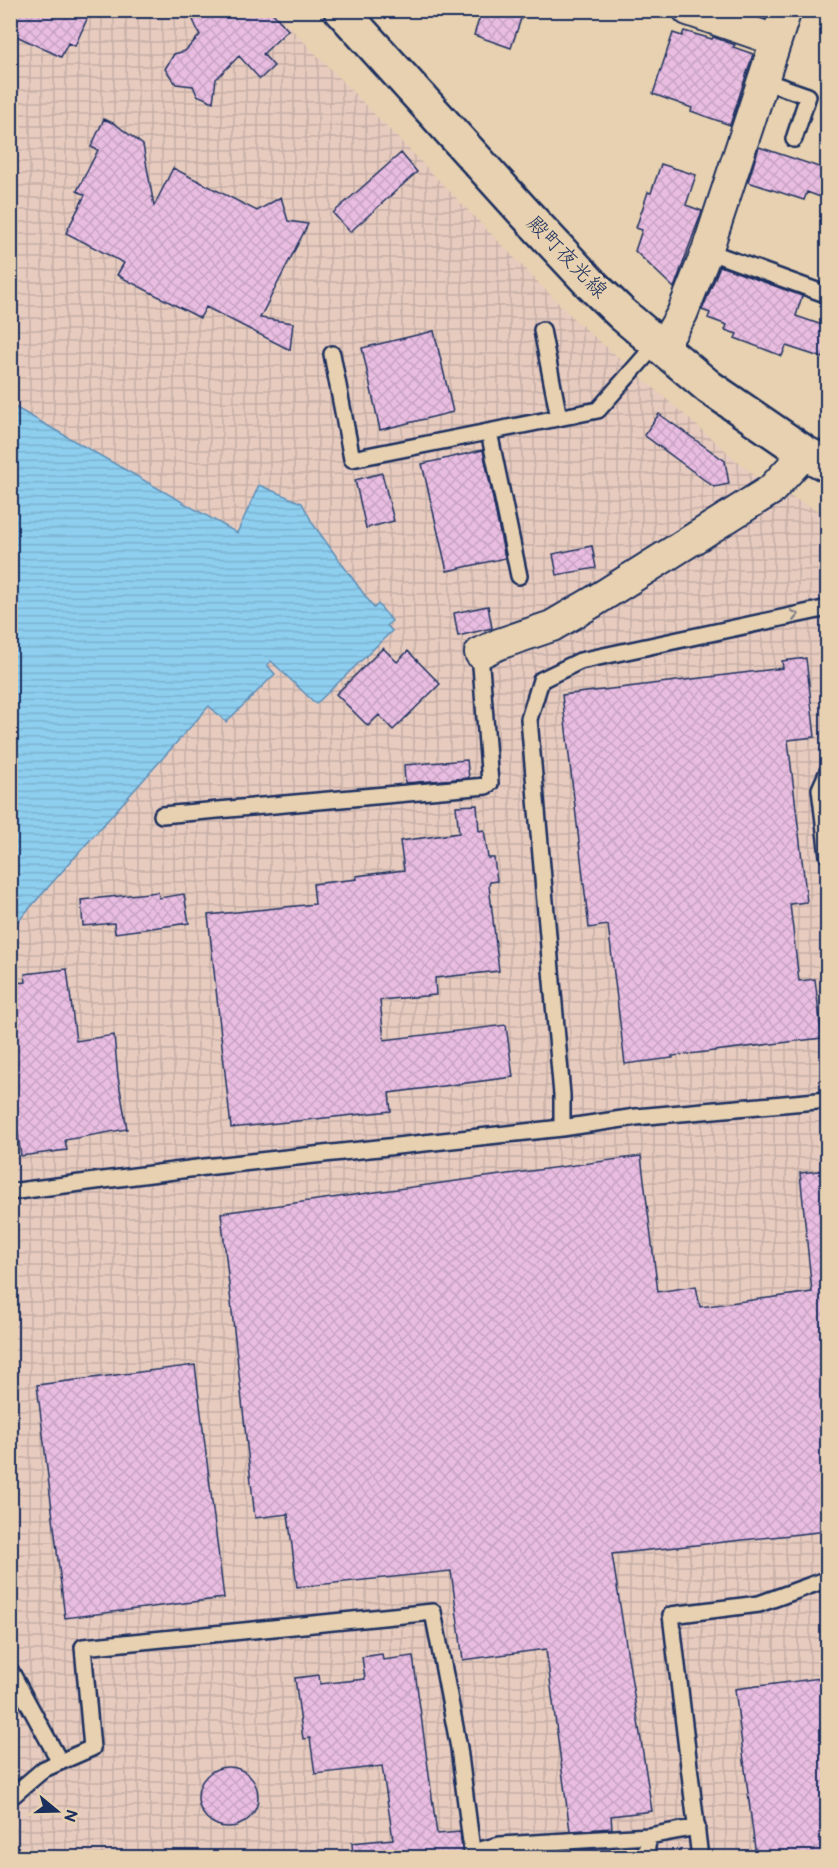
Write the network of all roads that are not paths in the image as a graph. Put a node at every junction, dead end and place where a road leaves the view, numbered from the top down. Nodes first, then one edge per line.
1 (341, 10) edge
2 (688, 10) edge
3 (786, 10) edge
4 (775, 40) junction
5 (762, 80) junction
6 (794, 139) dead end
7 (707, 251) junction
8 (828, 295) edge
9 (542, 330) dead end
10 (659, 346) junction
11 (332, 354) dead end
12 (559, 418) junction
13 (489, 432) junction
14 (816, 459) edge
15 (519, 576) dead end
16 (828, 608) edge
17 (480, 653) joint
18 (828, 771) edge
19 (162, 815) dead end
20 (828, 856) edge
21 (828, 1100) edge
22 (562, 1128) junction
23 (10, 1192) edge
24 (828, 1579) edge
25 (10, 1670) edge
26 (60, 1762) junction
27 (10, 1798) edge
28 (697, 1827) junction
29 (649, 1836) junction
30 (472, 1855) edge
31 (645, 1857) edge
32 (700, 1857) edge

1 - 10 street, 殿町夜光線
2 - 4 street
3 - 4 street
4 - 5 street
5 - 6 lane
5 - 7 street
7 - 8 lane
7 - 10 street
9 - 12 lane
10 - 12 lane
10 - 14 street, 殿町夜光線
11 - 13 lane
12 - 13 lane
13 - 15 lane
14 - 17 street
22 -> 16 lane
17 - 19 lane
18 - 20 lane
21 - 22 lane
22 - 23 lane
24 - 28 lane
25 - 26 lane
26 - 27 lane
26 - 30 lane
28 - 29 lane
28 - 32 lane
29 - 30 lane
29 - 31 lane

